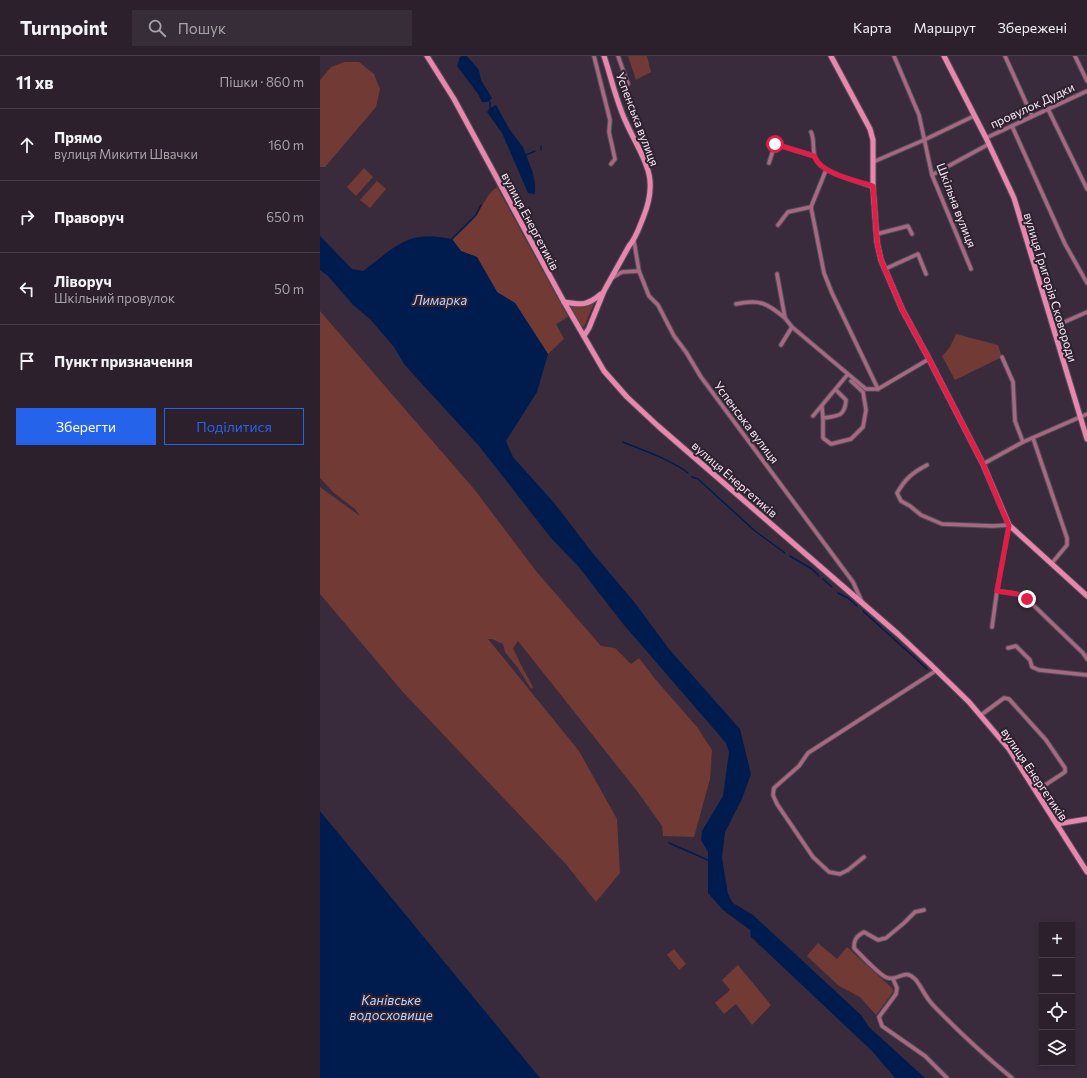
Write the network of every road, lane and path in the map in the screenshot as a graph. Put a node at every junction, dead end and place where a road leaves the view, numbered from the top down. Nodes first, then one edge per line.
1 (427, 56) edge
2 (594, 56) edge
3 (604, 56) edge
4 (618, 56) edge
5 (831, 56) edge
6 (894, 56) edge
7 (944, 56) edge
8 (1005, 56) edge
9 (1075, 56) edge
10 (1087, 81) edge
11 (628, 84) dead end
12 (1087, 91) edge
13 (1048, 109) junction
14 (974, 116) junction
15 (1032, 116) junction
16 (1012, 126) junction
17 (812, 132) dead end
18 (986, 138) junction
19 (924, 140) junction
20 (989, 144) junction
21 (814, 156) junction
22 (873, 162) junction
23 (768, 163) dead end
24 (611, 164) dead end
25 (826, 170) junction
26 (932, 175) junction
27 (873, 186) junction
28 (1087, 189) edge
29 (811, 207) junction
30 (778, 225) dead end
31 (877, 234) junction
32 (912, 234) dead end
33 (634, 241) junction
34 (885, 269) junction
35 (971, 270) dead end
36 (639, 271) junction
37 (777, 274) dead end
38 (926, 274) dead end
39 (612, 278) junction
40 (1087, 283) edge
41 (604, 292) junction
42 (564, 302) junction
43 (736, 304) dead end
44 (1087, 312) edge
45 (785, 318) junction
46 (792, 327) junction
47 (1053, 327) junction
48 (584, 336) junction
49 (781, 345) dead end
50 (1002, 358) dead end
51 (929, 359) junction
52 (848, 374) junction
53 (852, 381) dead end
54 (878, 389) junction
55 (836, 390) junction
56 (822, 407) junction
57 (1087, 414) edge
58 (813, 416) dead end
59 (1080, 416) junction
60 (823, 418) junction
61 (1033, 438) junction
62 (1087, 439) edge
63 (1023, 442) junction
64 (983, 464) junction
65 (927, 465) dead end
66 (1009, 526) junction
67 (1052, 563) junction
68 (997, 591) junction
69 (1087, 596) edge
70 (863, 604) junction
71 (992, 627) dead end
72 (1008, 648) dead end
73 (1087, 659) edge
74 (937, 670) junction
75 (1087, 675) edge
76 (981, 715) junction
77 (1036, 791) junction
78 (1087, 820) edge
79 (1058, 824) junction
80 (864, 857) dead end
81 (1087, 872) edge
82 (924, 910) dead end
83 (893, 979) junction
84 (947, 1078) edge
85 (1012, 1078) edge

1 - 42 street, вулиця Енергетиків
2 - 24 street
3 - 33 street, Успенська вулиця
4 - 11 street
5 - 22 street
6 - 19 street, Шкільна вулиця
7 - 14 street, вулиця Григорія Сковороди
8 - 15 street
9 - 10 street
12 - 13 street, провулок Дудки
13 - 15 street, провулок Дудки
13 - 28 street
14 - 18 street, вулиця Григорія Сковороди
14 - 19 street
15 - 16 street, провулок Дудки
16 - 18 street, провулок Дудки
16 - 40 street
17 - 21 street
18 - 20 street, вулиця Григорія Сковороди
19 - 22 street
19 - 26 street, Шкільна вулиця
20 - 26 street
20 - 47 street, вулиця Григорія Сковороди
21 - 23 street
21 - 25 street
22 - 27 street
25 - 27 street
25 - 29 street
26 - 35 street, Шкільна вулиця
27 - 31 street
29 - 30 street
29 - 54 street
31 - 32 street
31 - 34 street
33 - 36 street, Успенська вулиця
33 - 39 street, Успенська вулиця
34 - 38 street
34 - 51 street
36 - 39 street
36 - 70 street, Успенська вулиця
37 - 45 street
39 - 41 street, Успенська вулиця
41 - 42 street
41 - 48 street, Успенська вулиця
42 - 48 street, вулиця Енергетиків
43 - 45 street
44 - 47 street
45 - 46 street
46 - 49 street
46 - 52 street
47 - 59 street, вулиця Григорія Сковороди
48 - 70 street, вулиця Енергетиків
50 - 63 street
51 - 54 street
51 - 64 street
52 - 54 street
52 - 55 street
53 - 60 street
55 - 56 street
55 - 60 street
56 - 58 street
56 - 60 street
57 - 59 street
59 - 61 street
59 - 62 street, вулиця Григорія Сковороди
61 - 63 street
61 - 67 street
63 - 64 street
64 - 66 street
65 - 66 street
66 - 67 street
66 - 68 street
67 - 69 street
68 - 71 street
68 - 73 street
70 - 74 street, вулиця Енергетиків
72 - 75 street
74 - 76 street, вулиця Енергетиків
74 - 80 street
76 - 77 street, вулиця Енергетиків
76 - 77 street
77 - 79 street, вулиця Енергетиків
78 - 79 street
79 - 81 street, вулиця Енергетиків
82 - 83 street
83 - 84 street
83 - 85 street

